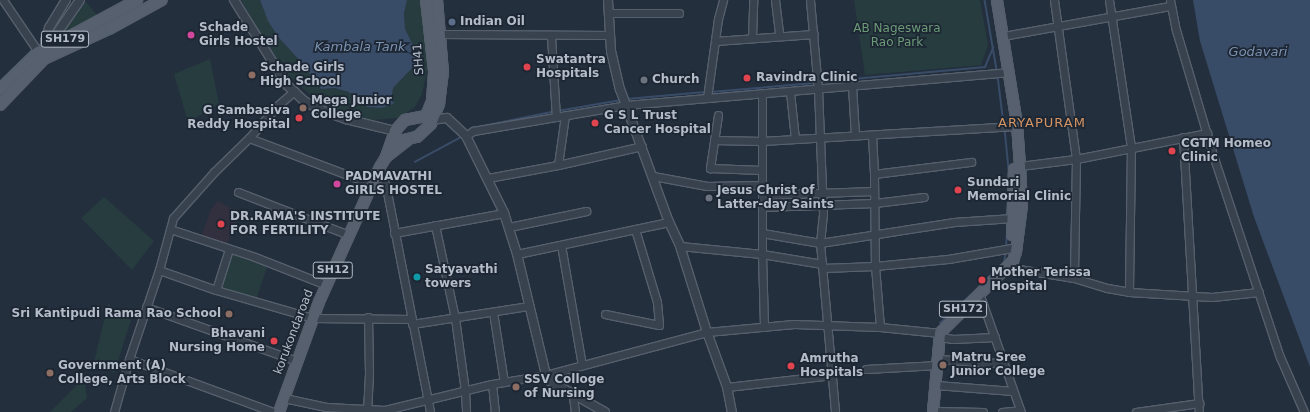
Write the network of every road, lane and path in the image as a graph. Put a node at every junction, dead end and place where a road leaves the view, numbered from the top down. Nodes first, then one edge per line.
1 (2, 0) edge
2 (66, 0) edge
3 (80, 0) edge
4 (137, 0) edge
5 (162, 0) edge
6 (234, 0) edge
7 (439, 0) edge
8 (608, 0) edge
9 (723, 0) edge
10 (753, 0) edge
11 (775, 0) edge
12 (810, 0) edge
13 (991, 0) edge
14 (997, 0) edge
15 (1054, 0) edge
16 (1109, 0) edge
17 (426, 2) edge
18 (148, 3) edge
19 (1170, 3) edge
20 (608, 13) junction
21 (679, 13) dead end
22 (1112, 17) junction
23 (102, 19) junction
24 (1059, 26) junction
25 (109, 29) junction
26 (441, 34) junction
27 (814, 34) junction
28 (610, 35) junction
29 (779, 35) junction
30 (551, 36) junction
31 (1003, 36) junction
32 (752, 37) junction
33 (715, 41) junction
34 (48, 52) junction
35 (1002, 73) junction
36 (852, 86) junction
37 (0, 88) edge
38 (818, 89) junction
39 (294, 91) junction
40 (790, 92) junction
41 (762, 94) junction
42 (707, 98) junction
43 (0, 105) edge
44 (626, 105) junction
45 (565, 115) junction
46 (718, 115) dead end
47 (556, 117) junction
48 (429, 118) junction
49 (1012, 126) junction
50 (395, 131) junction
51 (1207, 133) junction
52 (465, 135) junction
53 (855, 135) junction
54 (872, 135) junction
55 (1183, 137) junction
56 (249, 138) junction
57 (820, 138) junction
58 (795, 139) junction
59 (408, 140) junction
60 (714, 140) junction
61 (762, 141) junction
62 (642, 146) junction
63 (1131, 147) junction
64 (386, 157) junction
65 (1076, 158) junction
66 (971, 162) dead end
67 (558, 165) junction
68 (1020, 166) junction
69 (380, 167) junction
70 (762, 170) junction
71 (874, 174) junction
72 (653, 176) junction
73 (488, 178) junction
74 (372, 184) junction
75 (762, 185) junction
76 (874, 191) junction
77 (238, 192) dead end
78 (822, 194) junction
79 (762, 195) junction
80 (924, 197) dead end
81 (875, 204) junction
82 (823, 206) junction
83 (762, 208) junction
84 (586, 211) dead end
85 (504, 213) junction
86 (1013, 218) junction
87 (669, 222) junction
88 (435, 225) junction
89 (509, 227) junction
90 (170, 229) junction
91 (635, 229) junction
92 (394, 233) junction
93 (762, 233) junction
94 (349, 235) junction
95 (875, 235) junction
96 (820, 243) junction
97 (561, 245) junction
98 (680, 246) junction
99 (1012, 248) junction
100 (229, 249) junction
101 (517, 254) junction
102 (762, 254) junction
103 (1010, 264) junction
104 (822, 266) junction
105 (875, 266) junction
106 (159, 270) junction
107 (1074, 278) junction
108 (326, 285) junction
109 (216, 290) junction
110 (1129, 292) junction
111 (1258, 292) junction
112 (979, 293) junction
113 (1191, 297) junction
114 (528, 306) junction
115 (146, 307) junction
116 (493, 312) junction
117 (605, 314) dead end
118 (368, 317) junction
119 (313, 318) junction
120 (455, 318) junction
121 (412, 321) junction
122 (827, 324) junction
123 (880, 326) junction
124 (764, 327) junction
125 (707, 332) junction
126 (940, 335) junction
127 (995, 337) junction
128 (129, 359) junction
129 (297, 361) junction
130 (1003, 361) junction
131 (938, 362) junction
132 (582, 365) junction
133 (866, 370) dead end
134 (546, 375) junction
135 (832, 375) junction
136 (504, 382) junction
137 (492, 384) junction
138 (936, 385) junction
139 (727, 387) junction
140 (465, 391) junction
141 (1013, 391) junction
142 (573, 396) junction
143 (284, 398) junction
144 (428, 400) junction
145 (1199, 402) junction
146 (367, 411) edge
147 (933, 411) edge
148 (1020, 411) edge
149 (114, 412) edge
150 (273, 412) edge
151 (278, 412) edge
152 (430, 412) edge
153 (466, 412) edge
154 (495, 412) edge
155 (575, 412) edge
156 (605, 412) edge
157 (732, 412) edge
158 (835, 412) edge
159 (983, 412) edge
160 (1002, 412) edge
161 (1136, 412) edge
162 (1199, 412) edge
163 (1304, 412) edge

1 - 34 street
2 - 34 street
3 - 34 street
4 - 23 main road, SH179
5 - 18 main road, SH179
6 - 39 street
7 - 17 street
7 - 26 main road
8 - 20 street
9 - 33 street
10 - 32 street
11 - 29 street
12 - 27 street
13 - 35 main road
14 - 31 main road
15 - 24 street
16 - 22 street
17 - 48 main road, SH41 / SH12
18 - 25 main road, SH179
19 - 22 street
19 - 51 street
20 - 21 street
20 - 28 street
22 - 24 street
22 - 63 street
23 - 25 main road
23 - 34 main road, SH179
24 - 31 street
24 - 65 street
25 - 34 main road, SH179
26 - 30 street
26 - 48 main road
27 - 29 street
27 - 38 street
28 - 30 street
28 - 44 street
29 - 32 street
30 - 47 street
31 - 68 main road
32 - 33 street
33 - 42 street
34 - 37 main road, SH179
34 - 43 main road, SH179
35 - 36 street
35 - 49 main road
36 - 38 street
36 - 53 street
38 - 40 street
38 - 57 street
39 - 50 street
39 - 56 street
40 - 41 street
40 - 58 street
41 - 42 street
41 - 61 street
42 - 44 street
44 - 45 street
44 - 62 street
45 - 47 street
45 - 67 street
46 - 60 street
47 - 52 street
48 - 50 main road
48 - 52 street
48 - 59 main road, korukondaroad / SH12
49 - 54 street
49 - 86 main road
50 - 59 main road
50 - 64 main road, SH12
51 - 55 street
51 - 111 street
52 - 73 street
53 - 54 street
53 - 57 street
54 - 71 street
55 - 63 street
55 - 113 street
56 - 74 street
56 - 90 street
57 - 58 street
57 - 78 street
58 - 61 street
59 - 64 main road, korukondaroad / SH12
60 - 61 street
60 - 70 street
61 - 70 street
62 - 67 street
62 - 72 street
63 - 65 street
63 - 110 street
64 - 69 main road, korukondaroad / SH12
65 - 68 street
65 - 107 street
66 - 71 street
67 - 73 street
68 - 103 main road
69 - 74 main road, korukondaroad / SH12
69 - 92 street
70 - 75 street
71 - 76 street
72 - 75 street
72 - 87 street
73 - 85 street
74 - 94 main road, korukondaroad / SH12
75 - 79 street
76 - 78 street
76 - 81 street
77 - 94 street
78 - 79 street
78 - 82 street
79 - 83 street
80 - 81 street
81 - 82 street
81 - 95 street
82 - 83 street
82 - 96 street
83 - 93 street
84 - 89 street
85 - 88 street
85 - 89 street
86 - 95 street
86 - 99 main road
87 - 91 street
87 - 98 street
88 - 92 street
88 - 120 street
89 - 101 street
90 - 100 street
90 - 106 street
91 - 97 street
91 - 117 street
92 - 121 street
93 - 96 street
93 - 102 street
94 - 108 main road, korukondaroad / SH12
95 - 96 street
95 - 105 street
96 - 104 street
97 - 101 street
97 - 132 street
98 - 102 street
98 - 125 street
99 - 103 main road
99 - 105 street
100 - 108 street
100 - 109 street
101 - 114 street
102 - 104 street
102 - 124 street
103 - 107 street
103 - 112 main road, SH172
104 - 105 street
104 - 122 street
105 - 123 street
106 - 109 street
106 - 115 street
107 - 110 street
108 - 119 main road, korukondaroad / SH12
109 - 119 street
110 - 113 street
111 - 113 street
111 - 163 street
112 - 126 main road, SH172
112 - 127 street
113 - 145 street
114 - 116 street
114 - 134 street
115 - 128 street
115 - 129 street
116 - 120 street
116 - 136 street
118 - 119 street
118 - 121 street
118 - 146 street
119 - 129 main road, korukondaroad / SH12
120 - 121 street
120 - 140 street
121 - 144 street
122 - 123 street
122 - 124 street
122 - 135 street
123 - 126 street
124 - 125 street
125 - 132 street
125 - 139 street
126 - 127 street
126 - 131 main road
127 - 130 street
128 - 149 street
128 - 150 street
129 - 143 main road, korukondaroad / SH12
130 - 131 street
130 - 141 street
131 - 133 street
131 - 138 main road
132 - 134 street
134 - 136 street
134 - 142 street
135 - 139 street
135 - 158 street
136 - 137 street
137 - 140 street
137 - 154 street
138 - 141 street
138 - 147 main road
139 - 157 street
140 - 144 street
140 - 153 street
141 - 148 street
142 - 155 street
142 - 156 street
143 - 146 street
143 - 151 main road, korukondaroad / SH12
144 - 146 street
144 - 152 street
145 - 161 street
145 - 162 street
147 - 159 street
148 - 160 street

